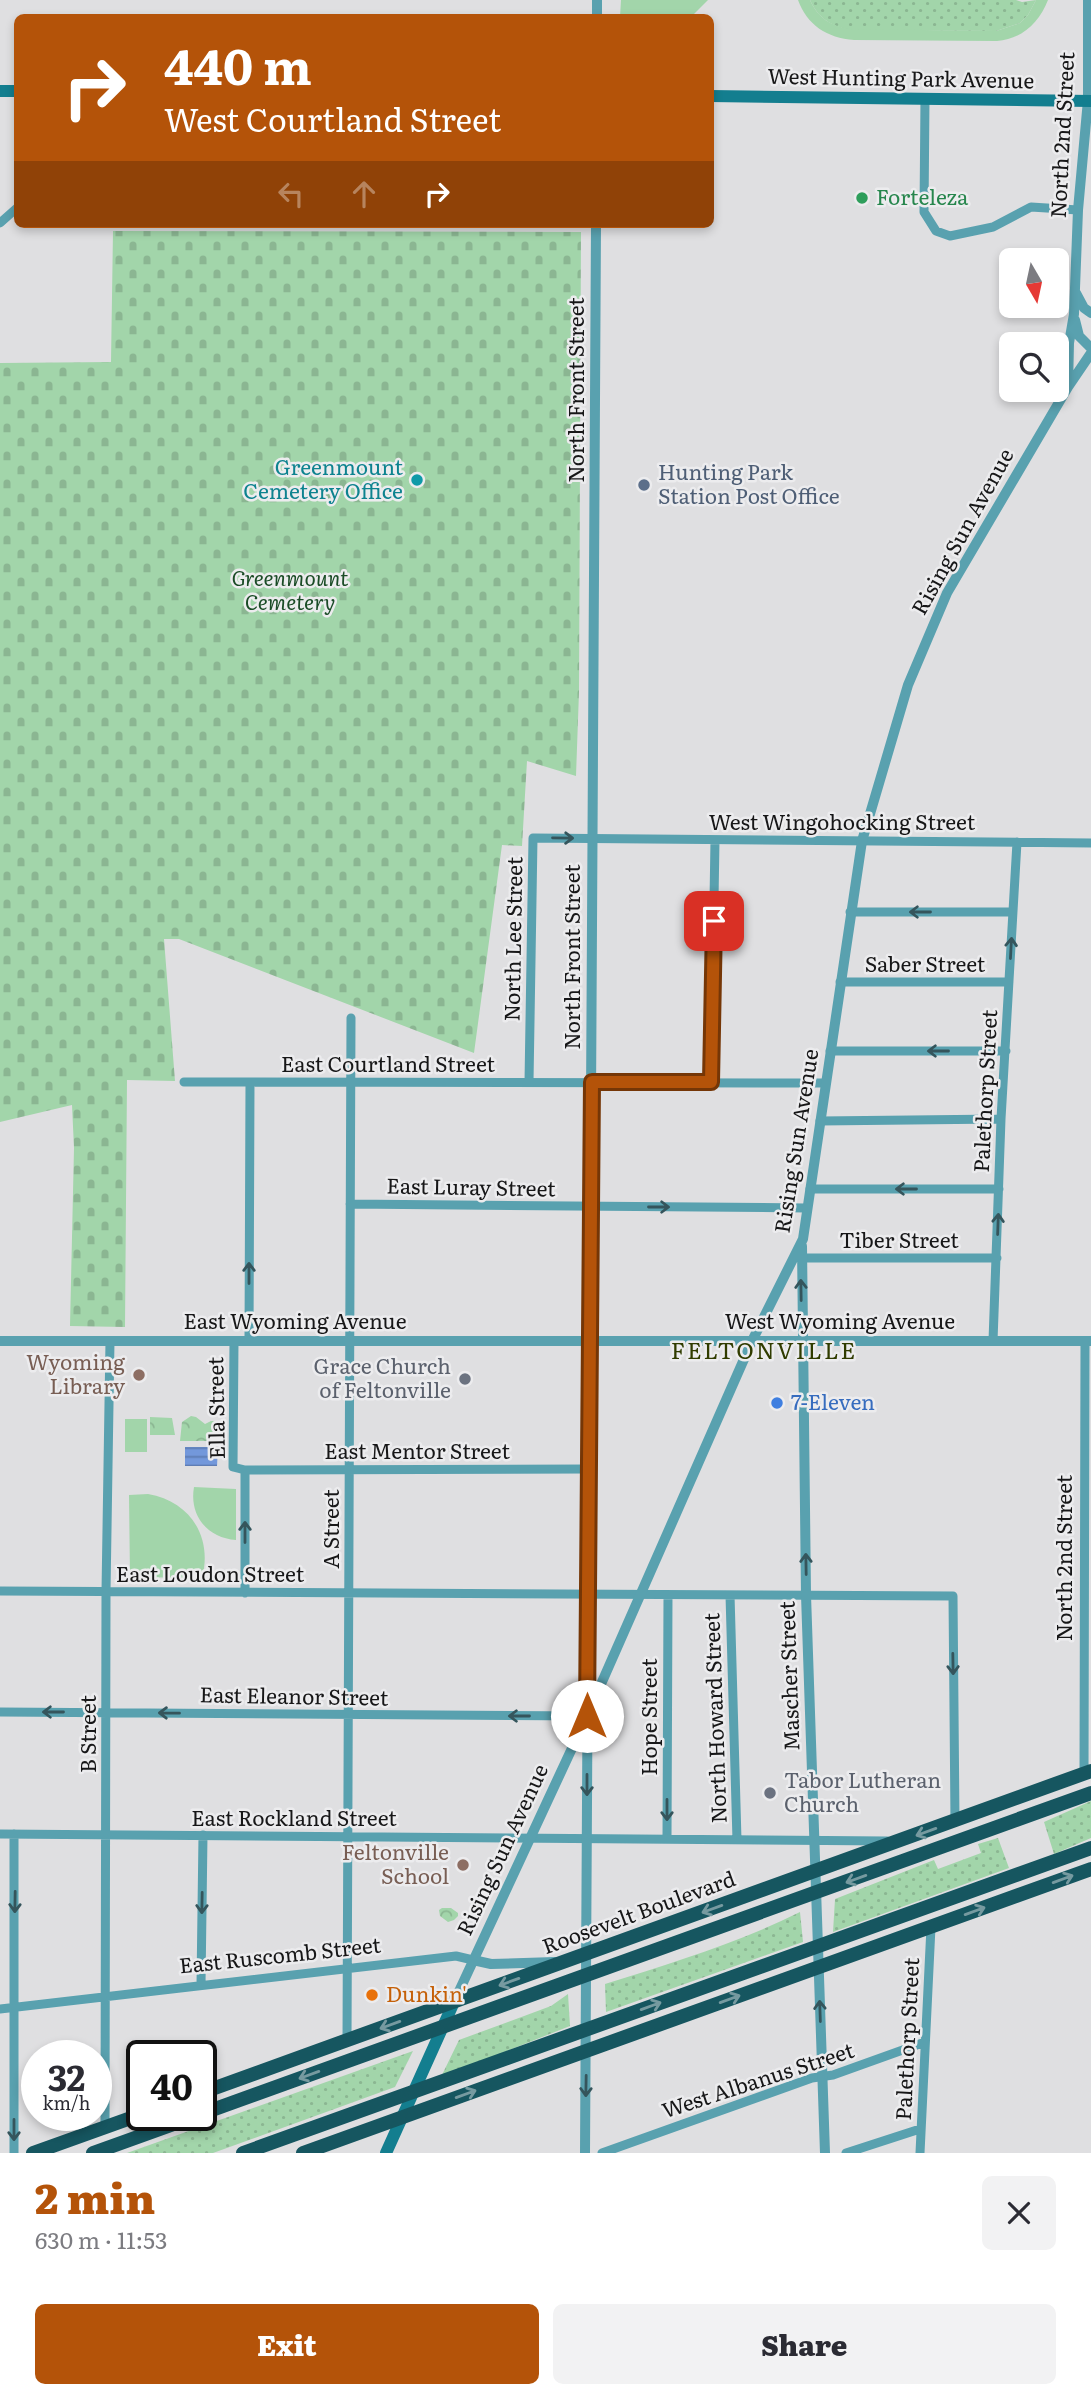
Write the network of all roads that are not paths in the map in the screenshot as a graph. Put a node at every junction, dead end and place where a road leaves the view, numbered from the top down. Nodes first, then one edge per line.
1 (1088, 0) edge
2 (714, 96) edge
3 (925, 98) junction
4 (1091, 101) edge
5 (1078, 210) junction
6 (14, 211) edge
7 (0, 223) edge
8 (596, 228) edge
9 (1075, 291) junction
10 (1091, 313) edge
11 (1074, 314) junction
12 (1069, 343) edge
13 (1091, 351) edge
14 (1069, 385) edge
15 (1059, 402) edge
16 (533, 838) joint
17 (593, 839) junction
18 (715, 840) junction
19 (862, 841) junction
20 (1017, 842) junction
21 (1091, 843) edge
22 (850, 912) junction
23 (1013, 912) junction
24 (840, 982) junction
25 (1009, 982) junction
26 (351, 1018) dead end
27 (830, 1051) junction
28 (1006, 1051) junction
29 (184, 1082) dead end
30 (250, 1082) junction
31 (351, 1082) junction
32 (529, 1082) junction
33 (592, 1082) junction
34 (711, 1082) junction
35 (825, 1083) junction
36 (1002, 1119) junction
37 (820, 1121) junction
38 (810, 1189) junction
39 (999, 1189) junction
40 (351, 1205) junction
41 (591, 1207) junction
42 (807, 1208) junction
43 (803, 1239) junction
44 (801, 1258) junction
45 (997, 1258) junction
46 (0, 1340) edge
47 (110, 1341) junction
48 (234, 1341) junction
49 (249, 1341) junction
50 (351, 1341) junction
51 (590, 1341) junction
52 (752, 1341) junction
53 (802, 1341) junction
54 (993, 1341) junction
55 (1088, 1341) edge
56 (589, 1469) junction
57 (245, 1470) junction
58 (349, 1470) junction
59 (1088, 1480) edge
60 (0, 1591) edge
61 (106, 1592) junction
62 (349, 1592) junction
63 (245, 1593) junction
64 (588, 1593) junction
65 (639, 1594) junction
66 (668, 1595) junction
67 (730, 1595) junction
68 (806, 1595) junction
69 (1088, 1599) edge
70 (0, 1712) edge
71 (106, 1713) junction
72 (349, 1716) junction
73 (587, 1716) junction
74 (1088, 1727) edge
75 (1088, 1772) edge
76 (1091, 1793) edge
77 (955, 1822) junction
78 (0, 1834) edge
79 (15, 1834) junction
80 (106, 1835) junction
81 (203, 1835) junction
82 (346, 1836) junction
83 (528, 1838) junction
84 (587, 1839) junction
85 (667, 1839) junction
86 (737, 1840) junction
87 (814, 1840) junction
88 (900, 1841) junction
89 (1091, 1848) edge
90 (1091, 1869) edge
91 (815, 1872) junction
92 (816, 1893) junction
93 (724, 1926) junction
94 (931, 1927) junction
95 (635, 1937) junction
96 (818, 1946) junction
97 (587, 1954) junction
98 (473, 1960) junction
99 (565, 1962) junction
100 (346, 1968) junction
101 (818, 1968) junction
102 (587, 1975) junction
103 (736, 1976) junction
104 (201, 1984) junction
105 (106, 1996) junction
106 (454, 2002) junction
107 (13, 2008) junction
108 (0, 2009) edge
109 (666, 2022) junction
110 (442, 2027) junction
111 (587, 2029) junction
112 (106, 2040) edge
113 (347, 2040) junction
114 (925, 2042) junction
115 (587, 2051) junction
116 (822, 2077) junction
117 (217, 2087) edge
118 (413, 2092) junction
119 (217, 2108) edge
120 (402, 2117) junction
121 (920, 2129) junction
122 (94, 2131) edge
123 (154, 2131) edge
124 (14, 2153) edge
125 (33, 2153) edge
126 (93, 2153) edge
127 (243, 2153) edge
128 (303, 2153) edge
129 (386, 2153) edge
130 (585, 2153) edge
131 (602, 2153) edge
132 (825, 2153) edge
133 (846, 2153) edge
134 (920, 2153) edge

1 - 5 street, North 2nd Street
2 - 3 main road, West Hunting Park Avenue
3 - 4 main road, West Hunting Park Avenue
3 - 5 street
5 - 9 street, North 2nd Street
6 - 7 street
8 - 17 street, North Front Street
9 - 10 street
9 - 11 street, North 2nd Street
11 - 12 street, North 2nd Street
11 - 13 street, North 2nd Street
13 - 14 street, Rising Sun Avenue
15 - 19 street, Rising Sun Avenue
16 -> 17 street, West Wingohocking Street
16 - 32 street, North Lee Street
17 - 18 street, West Wingohocking Street
17 - 33 street, North Front Street
18 - 19 street, West Wingohocking Street
18 - 34 street
19 - 20 street, West Wingohocking Street
19 - 22 street, Rising Sun Avenue
20 - 21 street, West Wingohocking Street
20 - 23 street, Palethorp Street
23 -> 22 street
22 - 24 street, Rising Sun Avenue
25 -> 23 street, Palethorp Street
24 - 25 street, Saber Street
24 - 27 street, Rising Sun Avenue
25 - 28 street, Palethorp Street
26 - 31 street, A Street
28 -> 27 street
27 - 35 street, Rising Sun Avenue
28 - 36 street, Palethorp Street
29 - 30 street, East Courtland Street
30 - 31 street, East Courtland Street
49 -> 30 street, Ella Street
31 - 32 street, East Courtland Street
31 - 40 street, A Street
32 - 33 street, East Courtland Street
33 - 34 street, East Courtland Street
33 - 41 street, North Front Street
34 - 35 street, East Courtland Street
35 - 37 street, Rising Sun Avenue
36 - 37 street
36 - 39 street, Palethorp Street
37 - 38 street, Rising Sun Avenue
39 -> 38 street
38 - 42 street, Rising Sun Avenue
45 -> 39 street, Palethorp Street
40 - 41 street, East Luray Street
40 - 50 street, A Street
41 -> 42 street, East Luray Street
41 - 51 street, North Front Street
42 - 43 street, Rising Sun Avenue
43 - 44 street, Mascher Street
43 - 52 street, Rising Sun Avenue
44 - 45 street, Tiber Street
53 -> 44 street, Mascher Street
45 - 54 street, Palethorp Street
46 - 47 street, East Wyoming Avenue
47 - 48 street, East Wyoming Avenue
47 - 61 street, B Street
48 - 49 street, East Wyoming Avenue
48 - 57 street, Ella Street
49 - 50 street, East Wyoming Avenue
50 - 51 street, East Wyoming Avenue
50 - 58 street, A Street
51 - 52 street, West Wyoming Avenue
51 - 56 street, North Front Street
52 - 53 street, West Wyoming Avenue
52 - 65 street, Rising Sun Avenue
53 - 54 street, West Wyoming Avenue
68 -> 53 street, Mascher Street
54 - 55 street, West Wyoming Avenue
55 - 59 street, North 2nd Street
56 - 58 street, East Mentor Street
56 - 64 street, North Front Street
57 - 58 street, East Mentor Street
63 -> 57 street, Ella Street
58 - 62 street, A Street
59 - 69 street, North 2nd Street
60 - 61 street, East Loudon Street
61 - 63 street, East Loudon Street
61 - 71 street, B Street
62 - 63 street, East Loudon Street
62 - 64 street, East Loudon Street
62 - 72 street, A Street
64 - 65 street, East Loudon Street
64 - 73 street, North Front Street
65 - 66 street, East Loudon Street
65 - 73 street, Rising Sun Avenue
66 - 67 street, East Loudon Street
66 -> 85 street, Hope Street
67 - 68 street, East Loudon Street
67 - 86 street, North Howard Street
68 -> 77 street, East Loudon Street
68 - 87 street, Mascher Street
69 - 74 street, North 2nd Street
71 -> 70 street, East Eleanor Street
72 -> 71 street, East Eleanor Street
71 - 80 street, B Street
73 -> 72 street, East Eleanor Street
72 - 82 street, A Street
73 - 83 street, Rising Sun Avenue
73 -> 84 street, North Front Street
74 - 75 street, North 2nd Street
75 - 77 highway, Roosevelt Boulevard
76 -> 92 highway, Roosevelt Boulevard
77 -> 88 highway, Roosevelt Boulevard
78 - 79 street, East Rockland Street
79 - 80 street, East Rockland Street
79 -> 107 street
80 - 81 street, East Rockland Street
80 - 105 street, B Street
81 - 82 street, East Rockland Street
81 -> 104 street
82 - 83 street, East Rockland Street
82 - 100 street, A Street
83 - 84 street, East Rockland Street
83 - 98 street, Rising Sun Avenue
84 - 85 street, East Rockland Street
84 - 97 street, North Front Street
85 - 86 street, East Rockland Street
86 - 87 street, East Rockland Street
87 - 88 street, East Rockland Street
87 - 91 street, Mascher Street
88 - 91 highway, Roosevelt Boulevard
89 - 96 highway
94 -> 90 highway
91 - 92 street, Mascher Street
91 -> 95 highway, Roosevelt Boulevard
92 - 93 highway, Roosevelt Boulevard
92 - 96 street, Mascher Street
93 - 95 highway
93 - 102 highway, Roosevelt Boulevard
94 - 101 highway
94 - 114 street, Palethorp Street
95 - 97 highway, Roosevelt Boulevard
96 - 101 street, Mascher Street
96 - 103 highway
97 - 99 highway, Roosevelt Boulevard
97 - 102 street, North Front Street
98 - 99 street, East Ruscomb Street
98 - 100 street, East Ruscomb Street
98 - 106 street, Rising Sun Avenue
99 -> 106 highway, Roosevelt Boulevard
100 - 104 street, East Ruscomb Street
100 - 113 street, A Street
109 -> 101 highway
116 -> 101 street, Mascher Street
102 - 110 highway, Roosevelt Boulevard
102 - 111 street, North Front Street
103 - 109 highway
111 -> 103 highway
104 - 105 street, East Ruscomb Street
105 - 107 street, East Ruscomb Street
105 - 112 street, B Street
106 - 110 main road, Rising Sun Avenue
106 -> 113 highway, Roosevelt Boulevard
107 - 108 street, East Ruscomb Street
107 -> 124 street
109 - 115 highway
110 - 118 main road, Rising Sun Avenue
110 -> 119 highway, Roosevelt Boulevard
111 - 115 street, North Front Street
111 - 118 highway
113 - 117 highway, Roosevelt Boulevard
114 - 116 street, West Albanus Street
114 - 121 street, Palethorp Street
120 -> 115 highway
115 -> 130 street, North Front Street
116 - 131 street, West Albanus Street
116 - 132 street, Mascher Street
118 - 120 main road, Rising Sun Avenue
118 - 127 highway
120 - 128 highway
120 - 129 main road, Rising Sun Avenue
121 - 133 street
121 - 134 street, Palethorp Street
122 - 125 highway
123 - 126 highway

